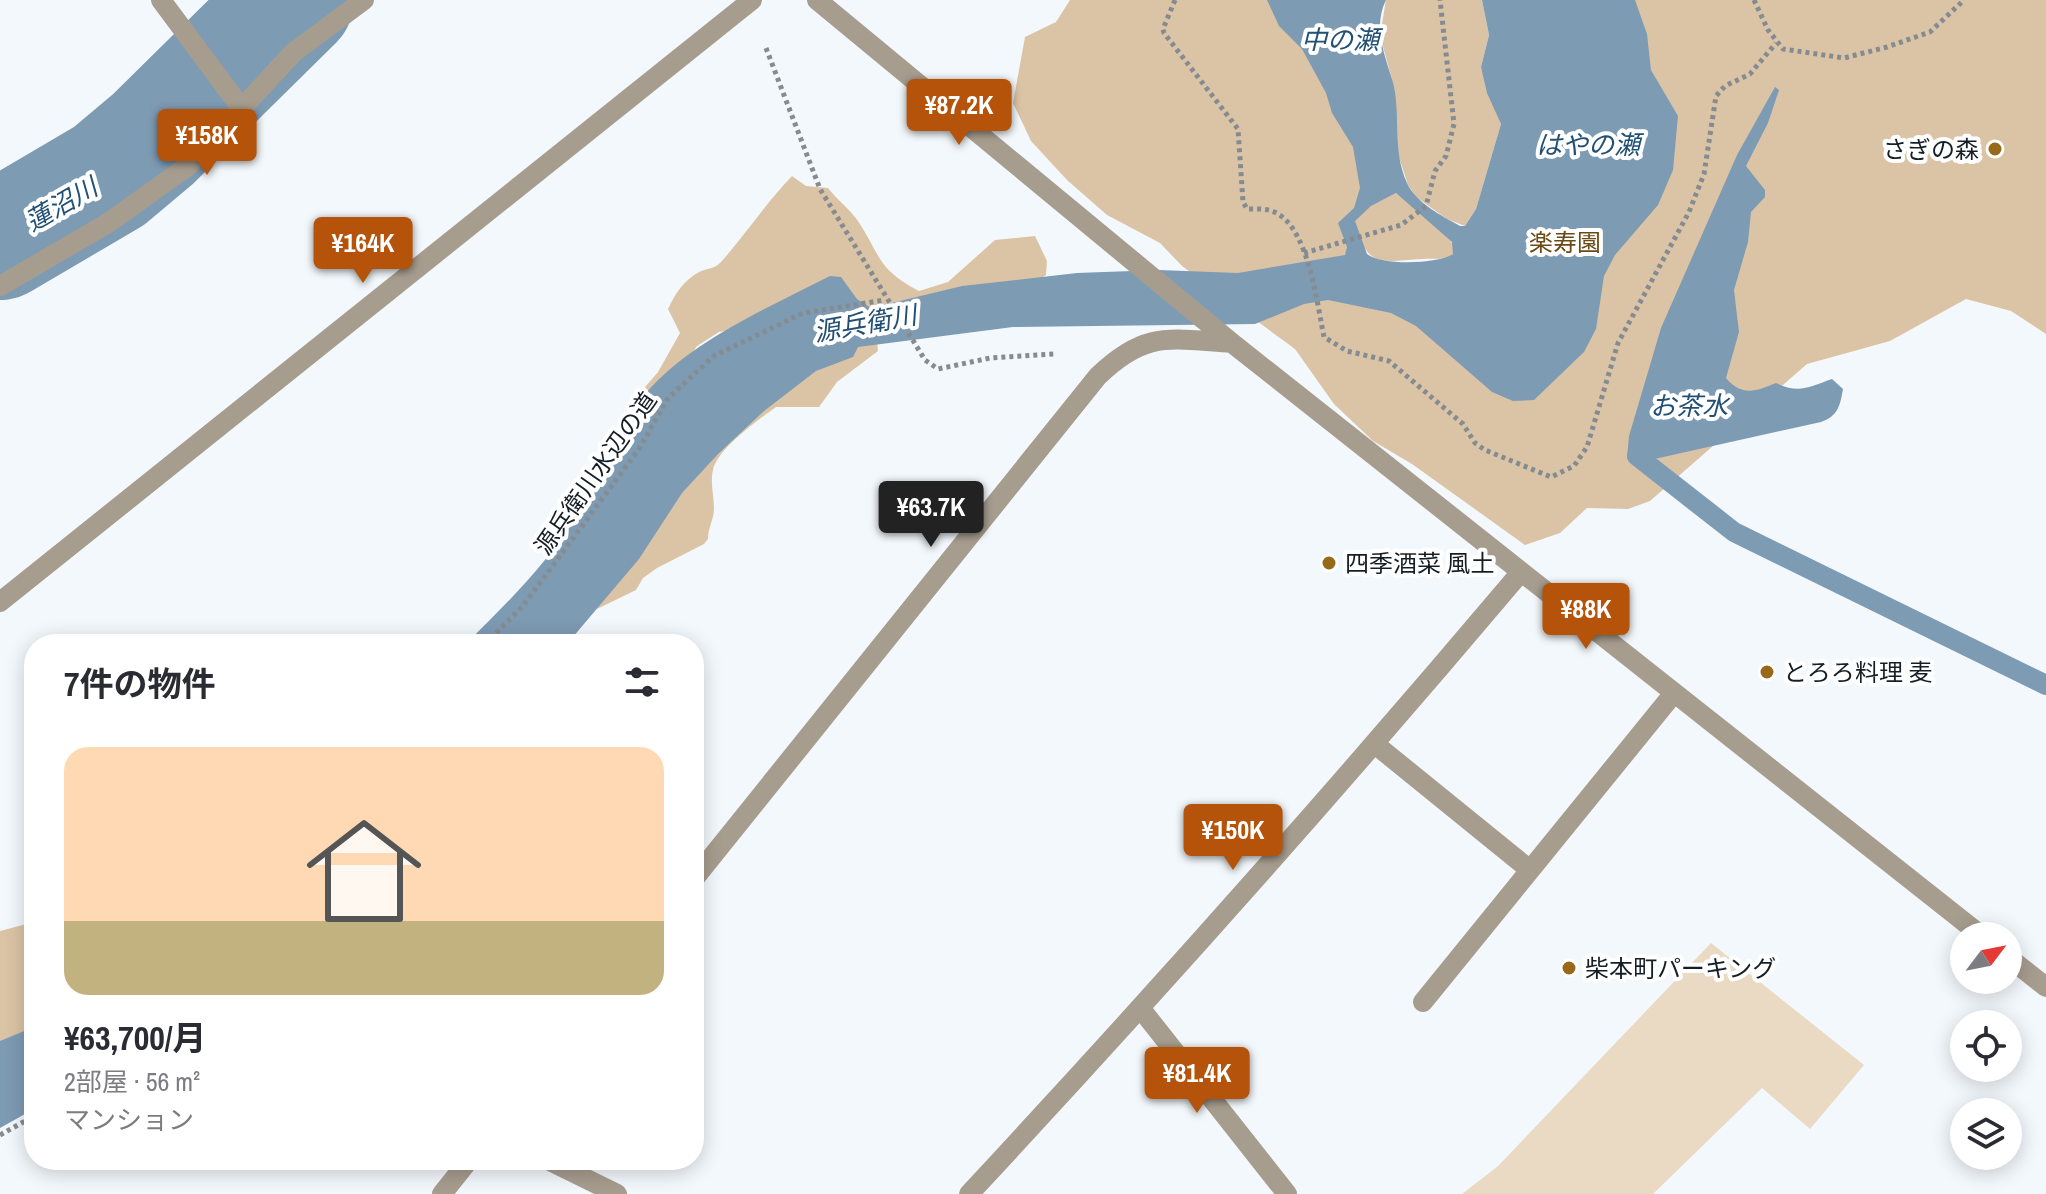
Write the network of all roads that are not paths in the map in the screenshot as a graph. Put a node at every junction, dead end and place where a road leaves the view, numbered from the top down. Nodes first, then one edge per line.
1 (161, 0) edge
2 (364, 0) edge
3 (817, 0) edge
4 (751, 1) edge
5 (242, 109) junction
6 (0, 286) edge
7 (1225, 338) junction
8 (1521, 572) junction
9 (0, 602) edge
10 (1674, 693) junction
11 (1376, 745) junction
12 (704, 867) edge
13 (1530, 870) junction
14 (1964, 922) edge
15 (2022, 968) edge
16 (2046, 987) edge
17 (1423, 1002) dead end
18 (1141, 1009) junction
19 (461, 1170) edge
20 (568, 1170) edge
21 (442, 1194) edge
22 (617, 1194) edge
23 (969, 1194) edge
24 (1287, 1194) edge

1 - 5 street
2 - 5 street
3 - 7 street
4 - 9 street
5 - 6 street
7 - 8 street
7 - 12 street
8 - 10 street
8 - 11 street
10 - 13 street
10 - 14 street
11 - 13 street
11 - 18 street
13 - 17 street
15 - 16 street
18 - 23 street
18 - 24 street
19 - 21 street
20 - 22 street

